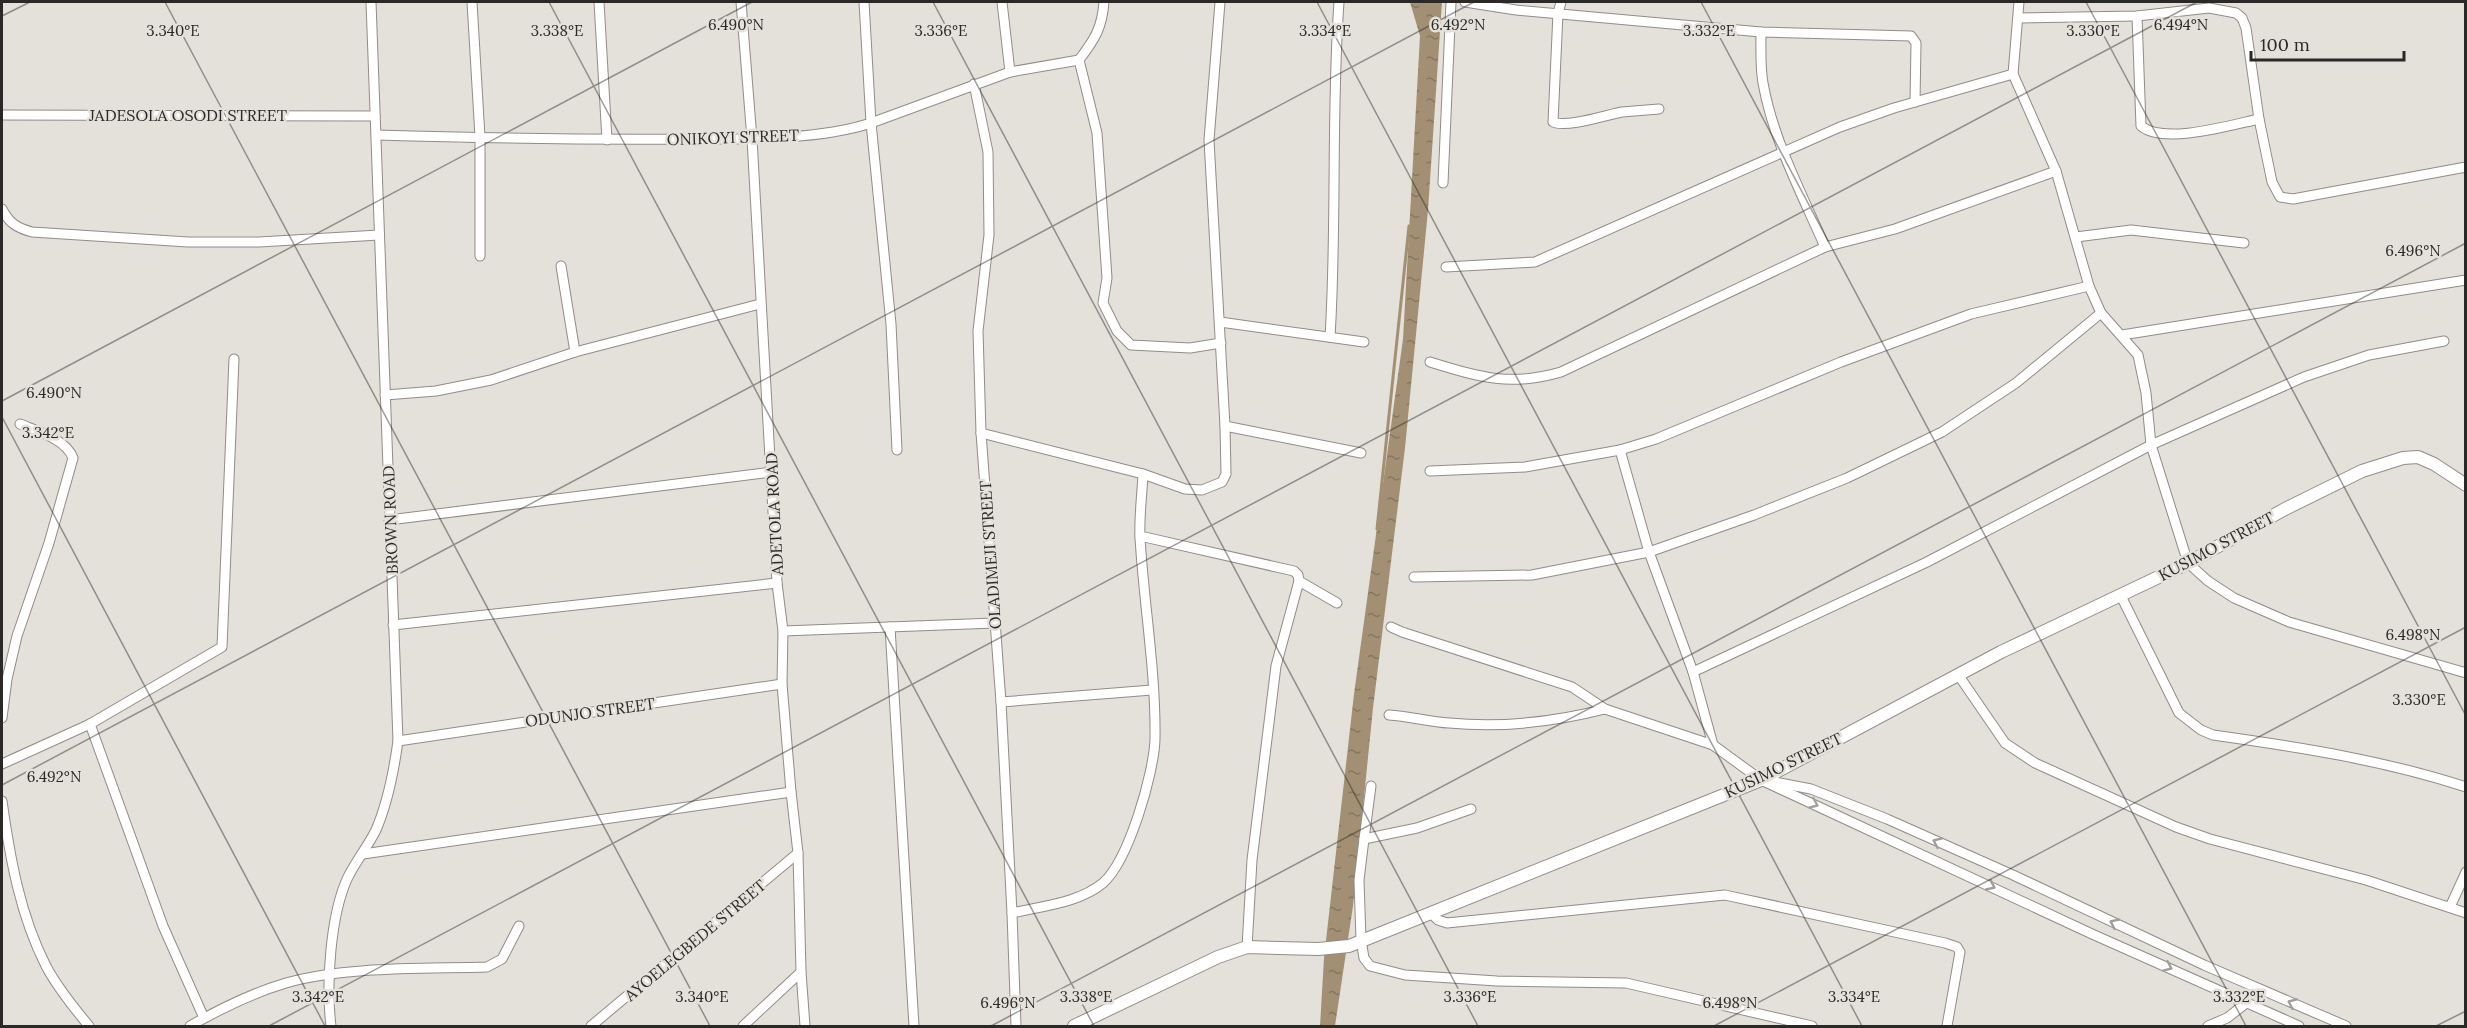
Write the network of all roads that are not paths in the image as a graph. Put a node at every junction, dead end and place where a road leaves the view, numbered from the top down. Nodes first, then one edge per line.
1 (371, 2) edge
2 (472, 2) edge
3 (599, 2) edge
4 (741, 2) edge
5 (864, 2) edge
6 (1002, 2) edge
7 (1104, 2) edge
8 (1220, 2) edge
9 (1339, 2) edge
10 (1451, 2) edge
11 (1465, 2) edge
12 (1561, 2) edge
13 (2019, 2) edge
14 (1558, 13) junction
15 (2138, 16) junction
16 (2018, 18) junction
17 (1761, 32) junction
18 (1079, 60) junction
19 (1010, 72) junction
20 (2013, 74) junction
21 (974, 84) junction
22 (1915, 102) junction
23 (1659, 109) dead end
24 (2, 115) edge
25 (375, 116) junction
26 (2259, 120) junction
27 (871, 123) junction
28 (377, 135) junction
29 (480, 138) junction
30 (752, 139) junction
31 (608, 140) junction
32 (1783, 153) junction
33 (2466, 167) edge
34 (2056, 171) junction
35 (1443, 183) dead end
36 (2, 209) edge
37 (379, 235) junction
38 (2076, 237) junction
39 (2244, 243) dead end
40 (1825, 247) junction
41 (480, 256) dead end
42 (561, 266) dead end
43 (1446, 267) dead end
44 (2466, 280) edge
45 (2089, 286) junction
46 (760, 304) junction
47 (2101, 313) junction
48 (1220, 322) junction
49 (2122, 335) junction
50 (1330, 337) junction
51 (2444, 340) dead end
52 (1364, 342) dead end
53 (1221, 343) junction
54 (575, 352) junction
55 (234, 359) dead end
56 (1430, 362) dead end
57 (385, 395) junction
58 (20, 424) dead end
59 (1225, 426) junction
60 (981, 433) junction
61 (2151, 446) junction
62 (897, 450) dead end
63 (1620, 450) junction
64 (1361, 453) dead end
65 (1430, 471) dead end
66 (772, 472) junction
67 (1143, 474) junction
68 (2466, 485) edge
69 (389, 520) junction
70 (1140, 536) junction
71 (1649, 552) junction
72 (2188, 563) junction
73 (1414, 577) dead end
74 (1299, 581) junction
75 (777, 583) junction
76 (2121, 596) junction
77 (1337, 603) dead end
78 (995, 623) junction
79 (393, 625) junction
80 (890, 627) junction
81 (1391, 627) dead end
82 (783, 631) junction
83 (1693, 672) junction
84 (2466, 673) edge
85 (1959, 676) junction
86 (783, 684) junction
87 (1152, 690) junction
88 (1001, 702) junction
89 (1605, 710) junction
90 (1389, 715) dead end
91 (2, 718) edge
92 (90, 724) junction
93 (398, 741) junction
94 (1713, 745) junction
95 (2, 764) edge
96 (1761, 780) junction
97 (1371, 786) dead end
98 (2466, 787) edge
99 (791, 792) junction
100 (2, 801) edge
101 (1471, 809) dead end
102 (1364, 839) junction
103 (798, 853) junction
104 (363, 854) junction
105 (2466, 872) edge
106 (2450, 907) junction
107 (1012, 913) junction
108 (1431, 913) junction
109 (2466, 913) edge
110 (519, 927) dead end
111 (1361, 940) junction
112 (1247, 947) junction
113 (801, 972) junction
114 (329, 975) junction
115 (2245, 1004) junction
116 (204, 1018) junction
117 (2329, 1023) edge
118 (89, 1026) edge
119 (190, 1026) edge
120 (331, 1026) edge
121 (591, 1026) edge
122 (743, 1026) edge
123 (805, 1026) edge
124 (914, 1026) edge
125 (1016, 1026) edge
126 (1074, 1026) edge
127 (1812, 1026) edge
128 (1947, 1026) edge
129 (2208, 1026) edge
130 (2299, 1026) edge
131 (2346, 1026) edge

1 - 25 street, BROWN ROAD
2 - 29 street
3 - 31 street
4 - 30 street, ADETOLA ROAD
5 - 27 street
6 - 19 street
7 - 18 street
8 - 48 street
9 - 50 street
10 - 35 street
11 - 14 street
12 - 14 street
13 - 16 street
14 - 17 street
14 - 23 street
15 - 16 street
15 - 26 street
15 - 26 street
16 - 20 street
17 - 22 street
17 - 32 street
18 - 19 street, ONIKOYI STREET
18 - 53 street
19 - 21 street, ONIKOYI STREET
20 - 22 street
20 - 34 street
21 - 27 street, ONIKOYI STREET
21 - 60 street, OLADIMEJI STREET
22 - 32 street
24 - 25 street, JADESOLA OSODI STREET
25 - 28 street, BROWN ROAD
26 - 33 street
27 - 30 street, ONIKOYI STREET
27 - 62 street
28 - 29 street, ONIKOYI STREET
28 - 37 street, BROWN ROAD
29 - 31 street, ONIKOYI STREET
29 - 41 street
30 - 31 street, ONIKOYI STREET
30 - 46 street, ADETOLA ROAD
32 - 40 street
32 - 43 street
34 - 38 street
34 - 40 street
36 - 37 street
37 - 57 street, BROWN ROAD
38 - 39 street
38 - 45 street
40 - 56 street
42 - 54 street
44 - 49 street
45 - 47 street
45 - 63 street
46 - 54 street
46 - 66 street, ADETOLA ROAD
47 - 49 street
47 - 71 street
48 - 50 street
48 - 53 street
49 - 61 street
50 - 52 street
51 - 61 street
53 - 59 street
54 - 57 street
55 - 92 street
57 - 69 street, BROWN ROAD
58 - 91 street
59 - 64 street
59 - 67 street
60 - 67 street
60 - 78 street, OLADIMEJI STREET
61 - 72 street
61 - 83 street
63 - 65 street
63 - 71 street
66 - 69 street
66 - 75 street, ADETOLA ROAD
67 - 70 street
68 - 72 street, KUSIMO STREET
69 - 79 street, BROWN ROAD
70 - 74 street
70 - 87 street
71 - 73 street
71 - 83 street
72 - 76 street, KUSIMO STREET
72 - 84 street
74 - 77 street
74 - 112 street
75 - 79 street
75 - 82 street, ADETOLA ROAD
76 - 85 street, KUSIMO STREET
76 - 98 street
78 - 80 street
78 - 88 street, OLADIMEJI STREET
79 - 93 street, BROWN ROAD
80 - 82 street
80 - 124 street
81 - 89 street
82 - 86 street, ADETOLA ROAD
83 - 94 street
85 - 96 street, KUSIMO STREET
85 - 106 street
86 - 93 street, ODUNJO STREET
86 - 99 street, ADETOLA ROAD
87 - 88 street
87 - 107 street
88 - 107 street, OLADIMEJI STREET
89 - 90 street
89 - 94 street
92 - 95 street
92 - 116 street
93 - 104 street, BROWN ROAD
94 - 96 street
96 - 108 street, KUSIMO STREET
96 -> 115 street
117 -> 96 street
97 - 102 street
99 - 103 street, ADETOLA ROAD
99 - 104 street
100 - 118 street
101 - 102 street
102 - 111 street
103 - 113 street, ADETOLA ROAD
103 - 121 street, AYOELEGBEDE STREET
104 - 114 street, BROWN ROAD
105 - 106 street
106 - 109 street
107 - 125 street, OLADIMEJI STREET
108 - 111 street, KUSIMO STREET
108 - 128 street
110 - 114 street
111 - 112 street, KUSIMO STREET
111 - 127 street
112 - 126 street, KUSIMO STREET
113 - 122 street
113 - 123 street, ADETOLA ROAD
114 - 116 street
114 - 120 street, BROWN ROAD
115 - 129 street
115 - 130 street
116 - 119 street
117 - 131 street

